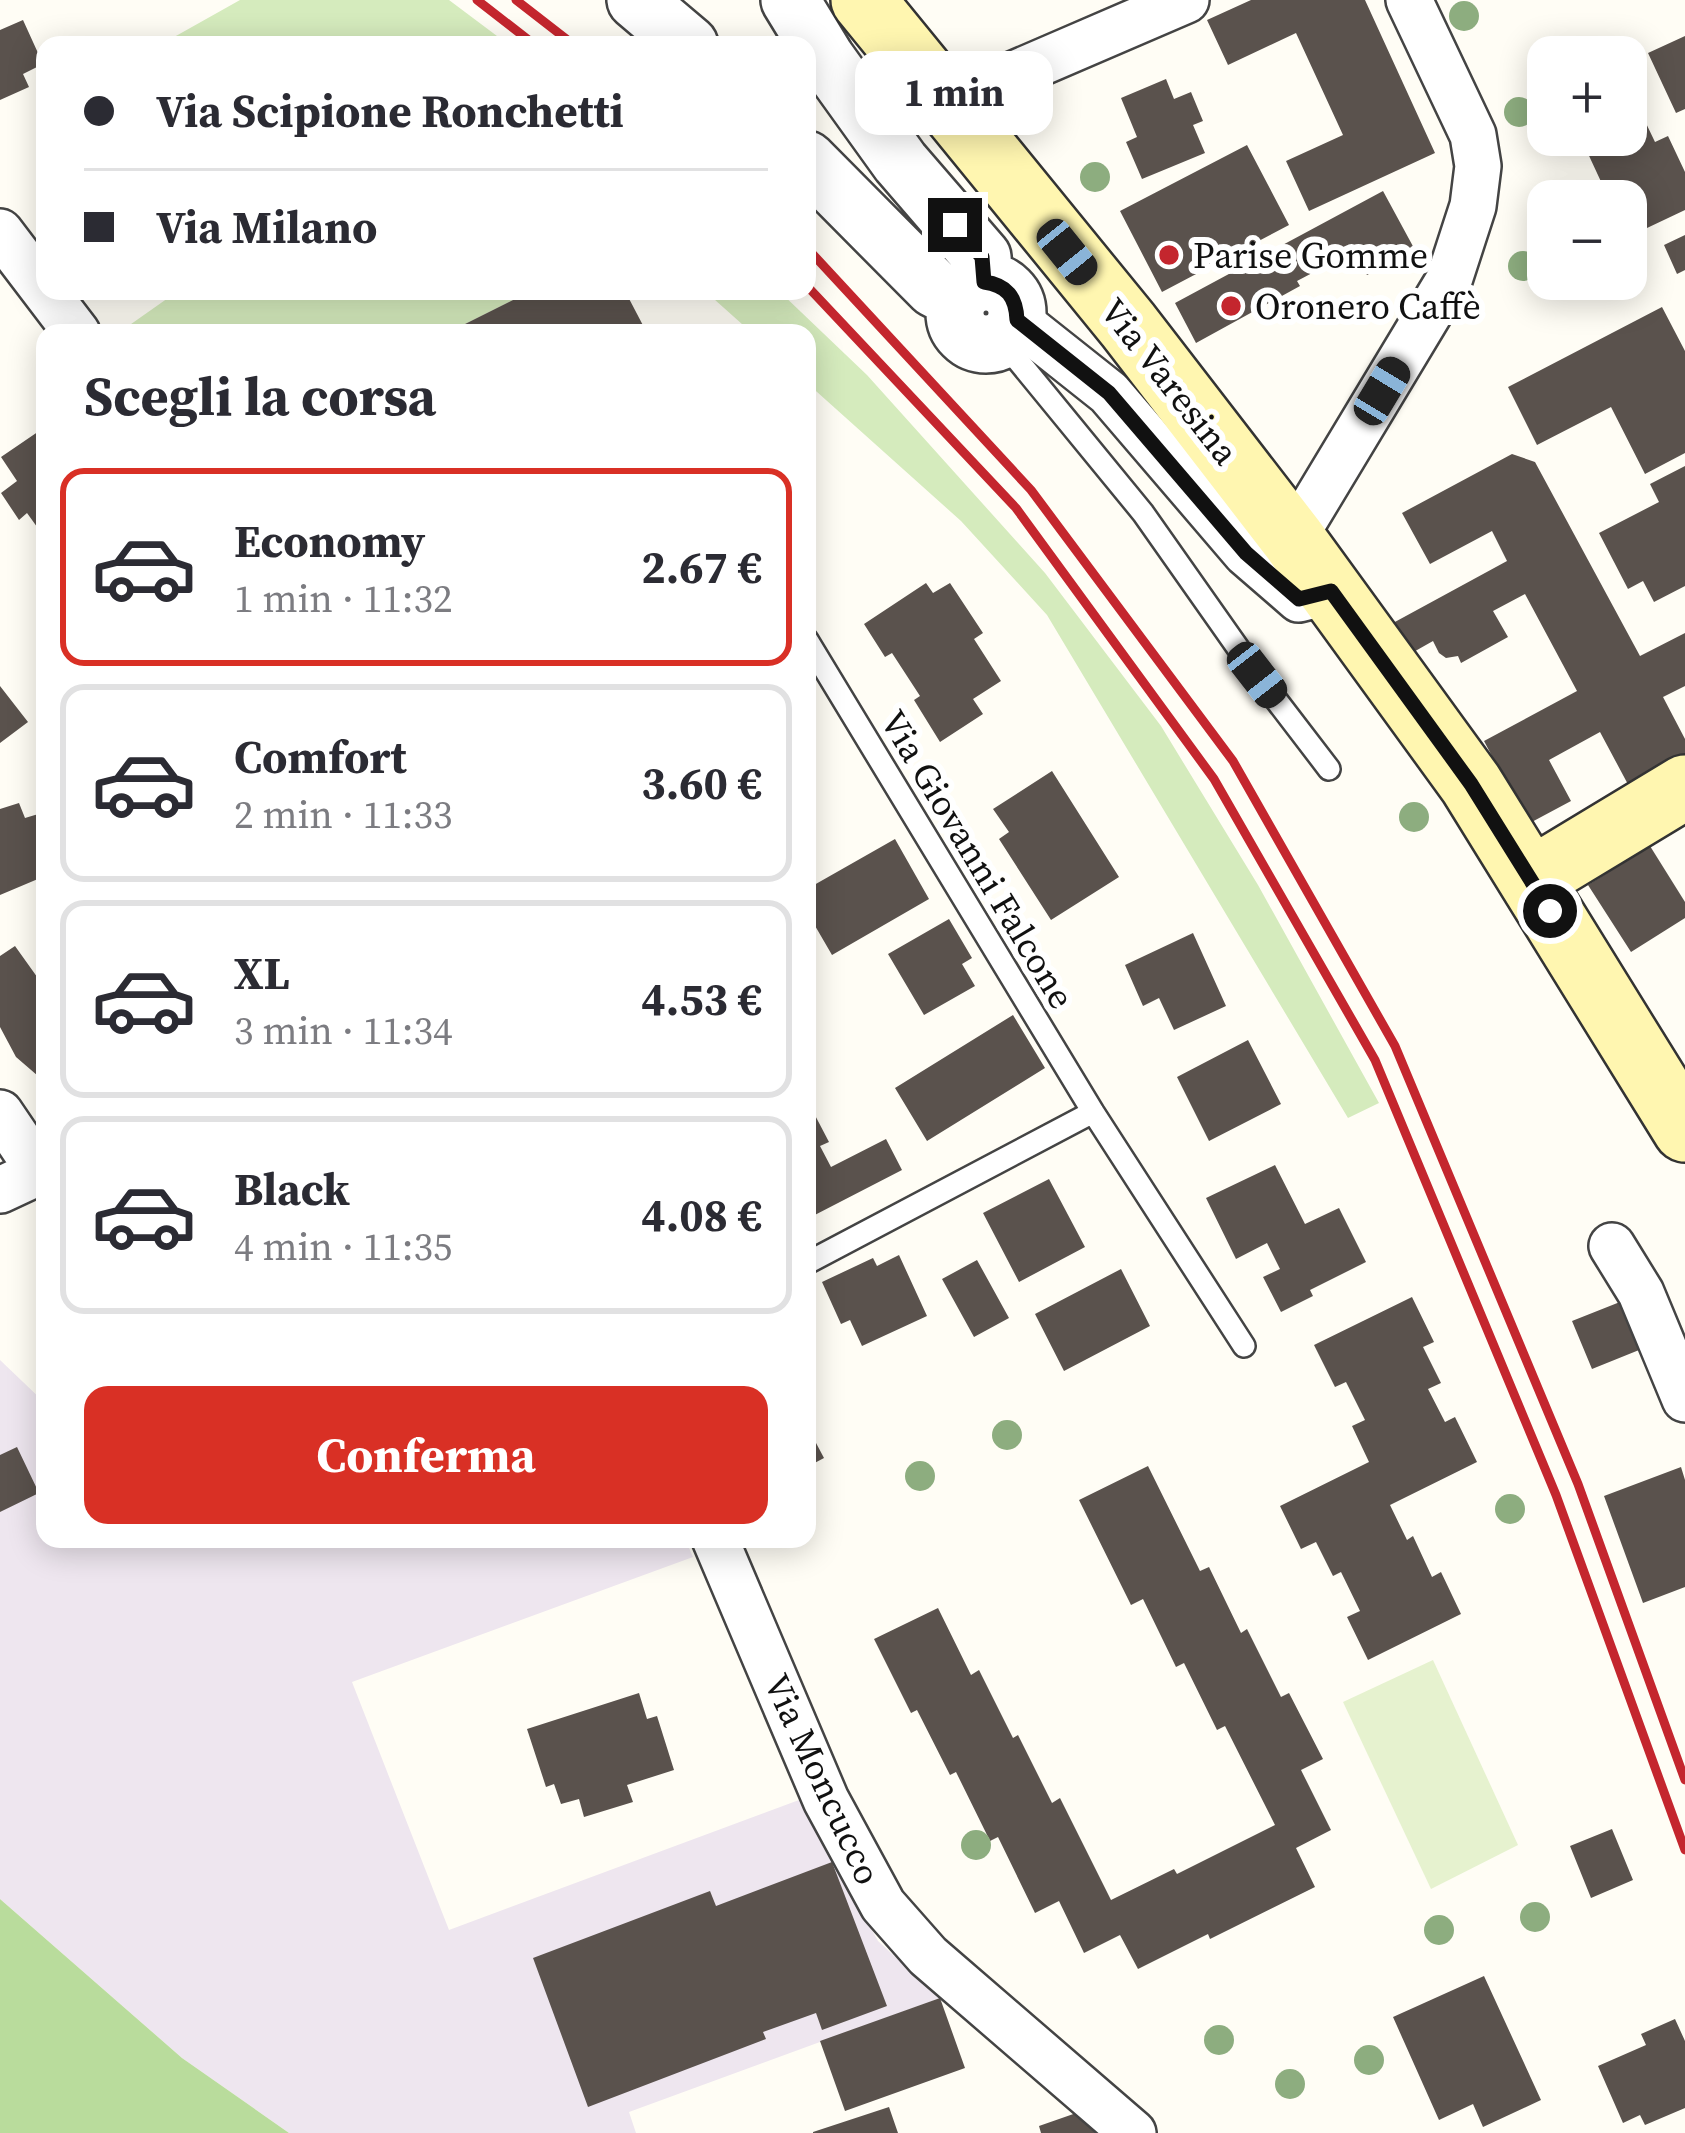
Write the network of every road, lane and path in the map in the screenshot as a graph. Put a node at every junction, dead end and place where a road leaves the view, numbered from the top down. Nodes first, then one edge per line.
1 (636, 0) edge
2 (790, 0) edge
3 (863, 0) edge
4 (1186, 0) edge
5 (1409, 0) edge
6 (678, 36) edge
7 (812, 36) edge
8 (816, 43) edge
9 (945, 104) junction
10 (816, 169) edge
11 (0, 232) edge
12 (36, 279) edge
13 (52, 300) edge
14 (990, 311) junction
15 (70, 324) edge
16 (1293, 539) junction
17 (1331, 591) junction
18 (816, 655) edge
19 (1329, 769) dead end
20 (1685, 788) edge
21 (1531, 880) junction
22 (1093, 1112) junction
23 (0, 1113) edge
24 (1685, 1130) edge
25 (28, 1177) edge
26 (1612, 1246) dead end
27 (816, 1258) edge
28 (1244, 1346) dead end
29 (1685, 1400) edge
30 (719, 1548) edge
31 (1133, 2133) edge

1 - 6 street
2 - 7 street
3 - 9 main road, Via Varesina
4 - 9 street
5 - 16 street
8 - 14 street
9 - 16 main road, Via Varesina
10 - 14 street
11 - 12 street
13 - 15 street
14 - 17 street
14 - 19 lane
16 - 17 main road, Via Varesina
17 - 21 main road, Via Varesina
18 - 22 lane, Via Giovanni Falcone
20 - 21 main road
21 - 24 main road, Via Varesina
22 - 27 lane
22 - 28 lane, Via Giovanni Falcone
23 - 25 street
26 - 29 street
30 - 31 street, Via Moncucco

